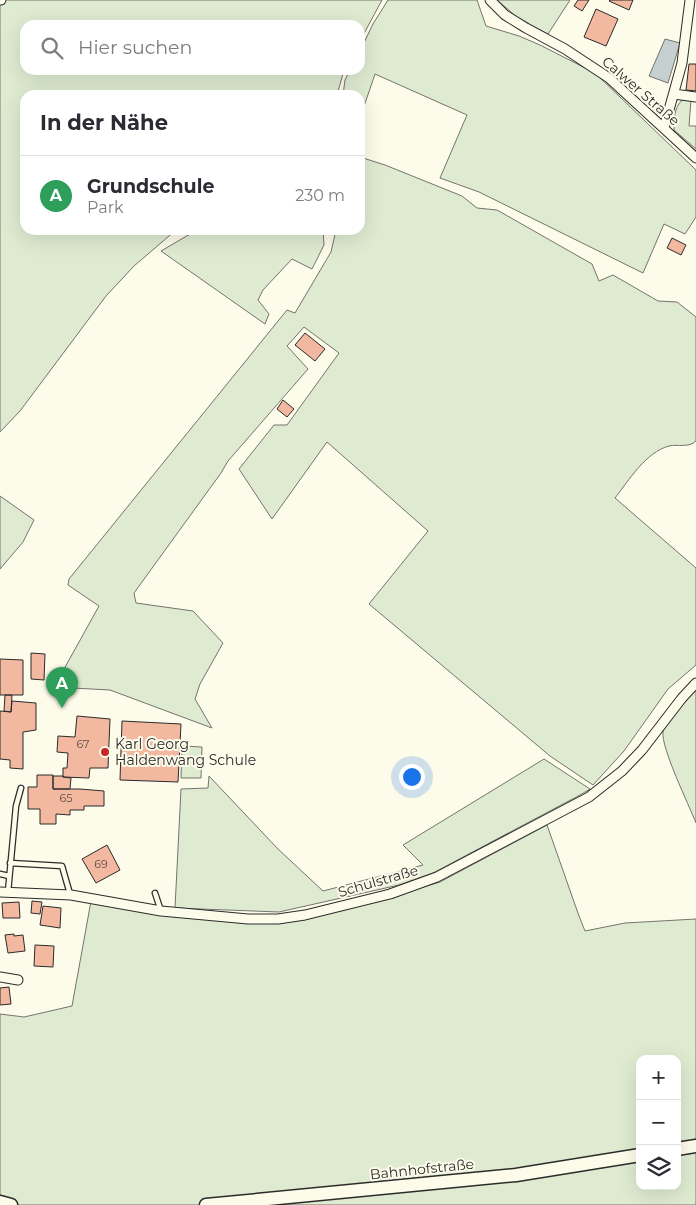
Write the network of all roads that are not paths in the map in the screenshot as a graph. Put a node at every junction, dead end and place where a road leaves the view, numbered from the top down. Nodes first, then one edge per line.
1 (490, 0) edge
2 (690, 0) edge
3 (674, 94) junction
4 (696, 97) edge
5 (664, 128) junction
6 (696, 158) edge
7 (696, 683) edge
8 (21, 788) dead end
9 (10, 863) junction
10 (0, 874) edge
11 (9, 876) junction
12 (4, 892) edge
13 (155, 893) dead end
14 (71, 895) junction
15 (161, 911) junction
16 (0, 977) edge
17 (18, 980) dead end
18 (696, 1146) edge
19 (681, 1149) edge
20 (636, 1156) edge
21 (0, 1202) edge
22 (11, 1205) edge
23 (206, 1205) edge

1 - 5 street, Calwer Straße
2 - 3 street
3 - 4 street
3 - 5 street
5 - 6 street, Calwer Straße
7 - 15 street, Schulstraße
8 - 9 lane
9 - 11 lane
9 - 14 lane
10 - 11 lane
11 - 12 lane
12 - 14 street, Schulstraße
13 - 15 lane
14 - 15 street, Schulstraße
16 - 17 street
18 - 19 street
20 - 23 street, Bahnhofstraße
21 - 22 street

